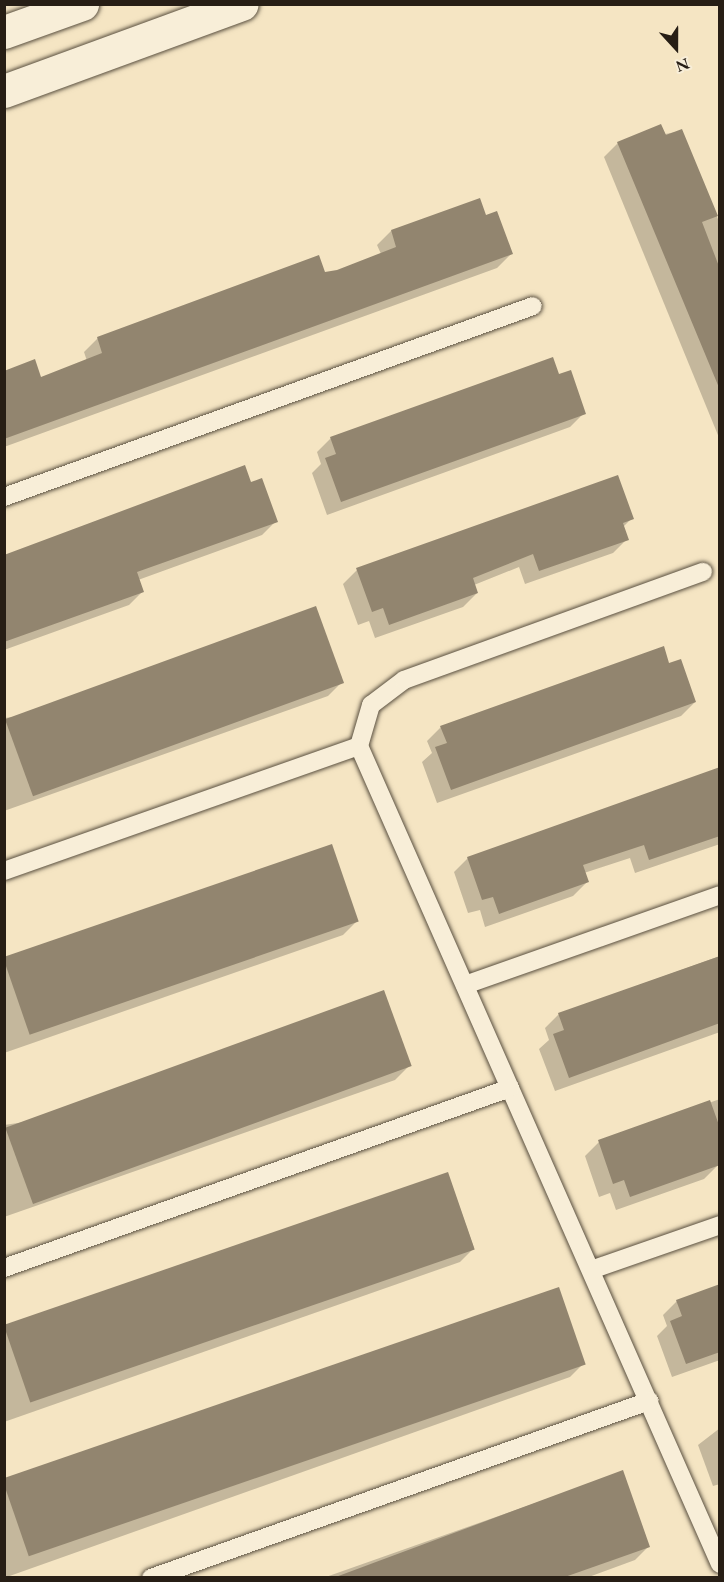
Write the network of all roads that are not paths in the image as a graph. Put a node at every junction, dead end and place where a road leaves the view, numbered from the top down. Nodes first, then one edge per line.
1 (82, 4) edge
2 (242, 4) edge
3 (4, 32) edge
4 (4, 91) edge
5 (533, 306) dead end
6 (4, 497) edge
7 (703, 572) dead end
8 (359, 746) junction
9 (4, 871) edge
10 (720, 895) edge
11 (465, 985) junction
12 (510, 1088) junction
13 (720, 1225) edge
14 (4, 1268) edge
15 (591, 1270) junction
16 (648, 1401) junction
17 (719, 1558) edge
18 (152, 1578) edge

1 - 3 street
2 - 4 street
5 - 6 lane
7 - 8 lane
8 - 9 lane
8 - 11 lane
10 - 11 lane
11 - 12 lane
12 - 14 lane
12 - 15 lane
13 - 15 lane
15 - 16 lane
16 - 17 lane
16 - 18 lane

